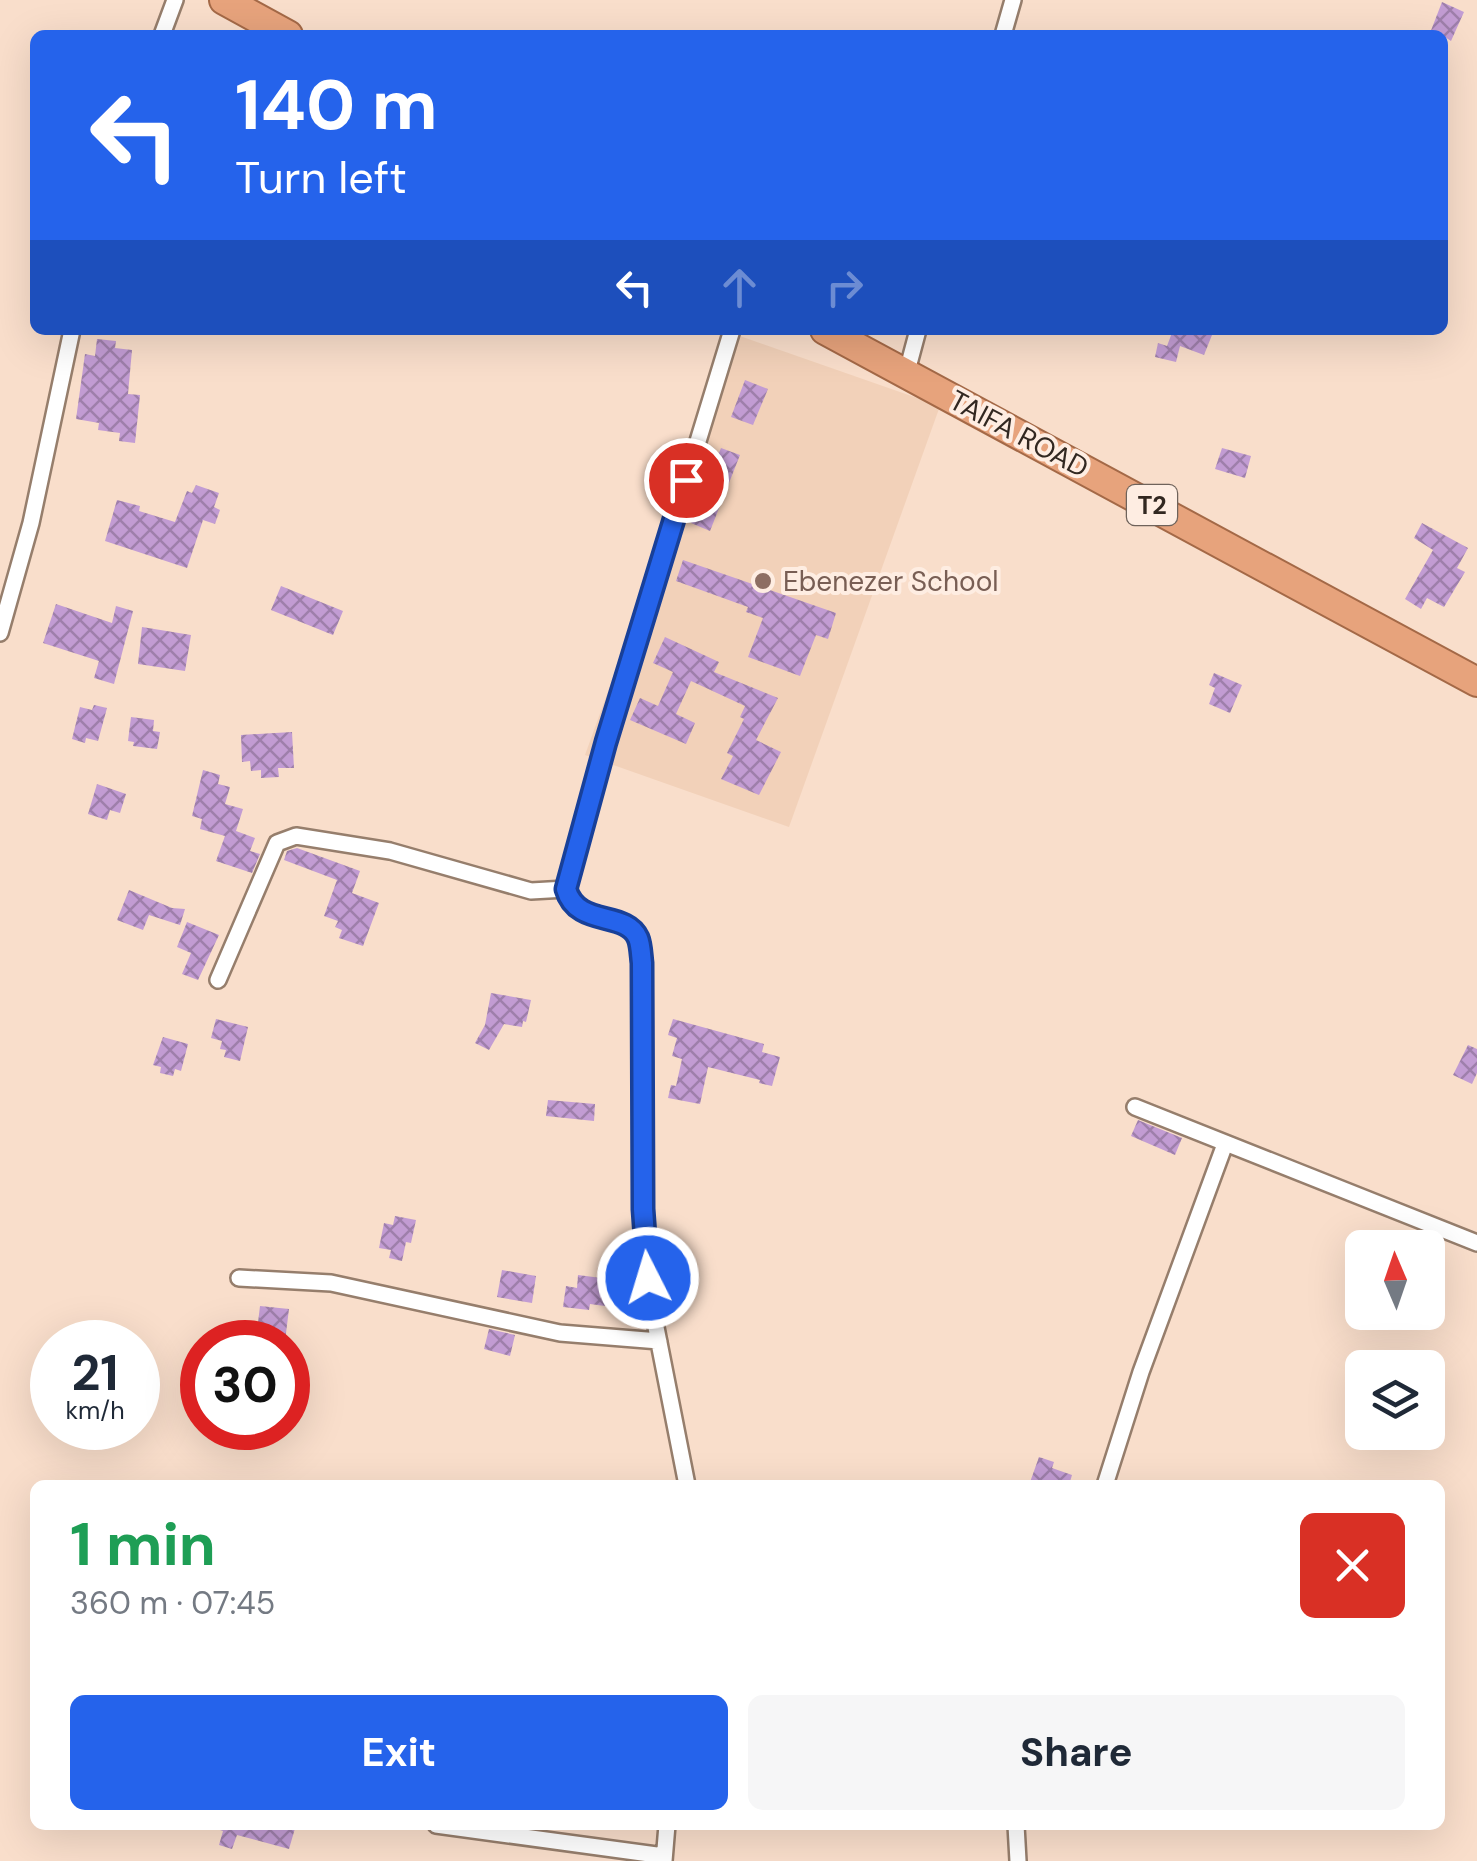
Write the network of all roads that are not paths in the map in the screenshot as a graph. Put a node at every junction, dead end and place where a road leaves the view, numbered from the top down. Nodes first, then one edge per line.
1 (175, 0) edge
2 (224, 0) edge
3 (1013, 0) edge
4 (164, 30) edge
5 (279, 30) edge
6 (1004, 30) edge
7 (71, 335) edge
8 (730, 335) edge
9 (834, 335) edge
10 (917, 335) edge
11 (906, 376) junction
12 (0, 633) edge
13 (1477, 682) edge
14 (566, 889) junction
15 (218, 980) dead end
16 (1135, 1107) dead end
17 (1225, 1144) junction
18 (1477, 1243) edge
19 (239, 1278) dead end
20 (659, 1342) junction
21 (686, 1480) edge
22 (1108, 1480) edge
23 (470, 1830) edge
24 (666, 1830) edge
25 (1016, 1830) edge
26 (664, 1859) edge
27 (1018, 1861) edge

1 - 4 street
2 - 5 highway
3 - 6 street
7 - 12 street
8 - 14 street
9 - 11 highway, TAIFA ROAD / T2
10 - 11 street
11 - 13 highway, TAIFA ROAD / T2
14 - 15 street
14 - 20 street
16 - 17 street
17 - 18 street
17 - 22 street
19 - 20 street
20 - 21 street
23 - 26 street
24 - 26 street
25 - 27 street

